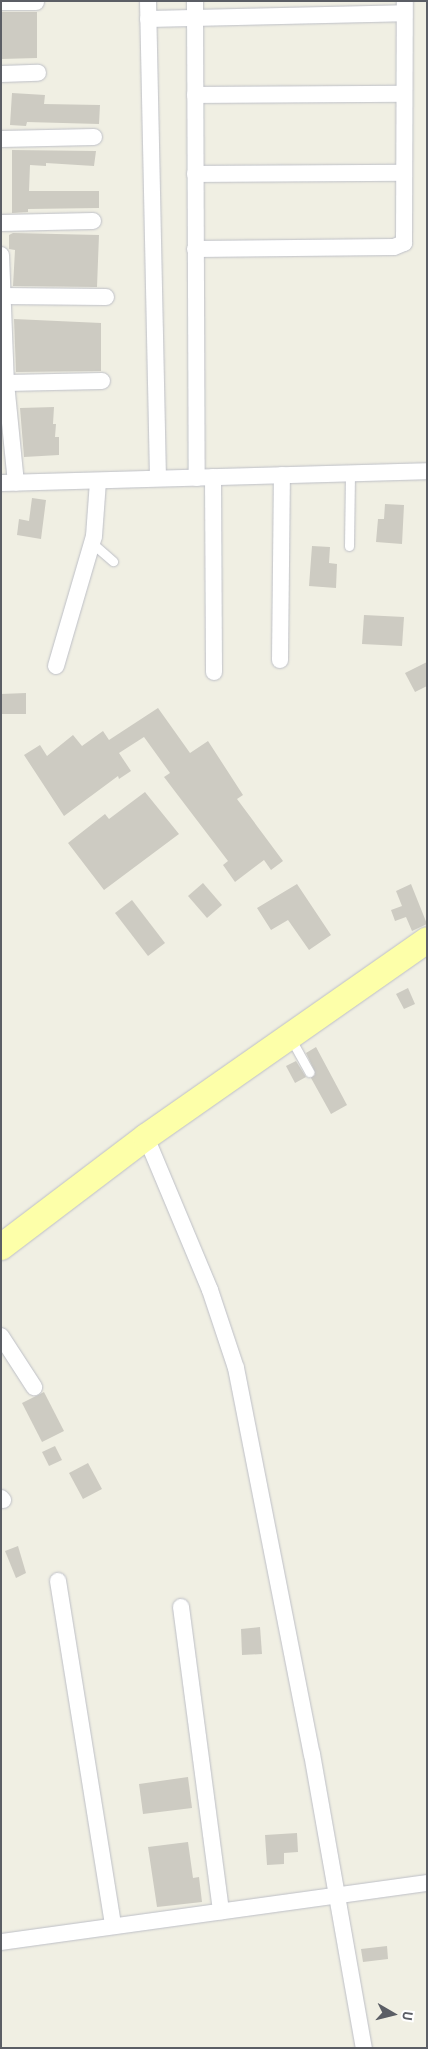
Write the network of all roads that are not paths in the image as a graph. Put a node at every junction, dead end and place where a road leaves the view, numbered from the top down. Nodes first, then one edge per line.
1 (148, 1) edge
2 (1, 2) edge
3 (36, 2) edge
4 (405, 7) edge
5 (195, 8) edge
6 (148, 19) junction
7 (38, 73) dead end
8 (1, 74) edge
9 (403, 94) junction
10 (195, 95) junction
11 (94, 137) dead end
12 (1, 139) edge
13 (403, 173) junction
14 (195, 174) junction
15 (93, 221) dead end
16 (1, 223) edge
17 (195, 249) junction
18 (1, 255) edge
19 (2, 296) edge
20 (106, 297) dead end
21 (102, 381) dead end
22 (6, 382) junction
23 (427, 471) edge
24 (350, 473) junction
25 (282, 475) junction
26 (205, 477) junction
27 (158, 478) junction
28 (98, 481) junction
29 (9, 483) edge
30 (92, 543) junction
31 (349, 546) dead end
32 (113, 561) dead end
33 (280, 660) dead end
34 (56, 666) dead end
35 (214, 672) dead end
36 (427, 940) edge
37 (289, 1037) junction
38 (309, 1072) dead end
39 (146, 1137) junction
40 (1, 1246) edge
41 (1, 1336) edge
42 (34, 1387) dead end
43 (58, 1581) dead end
44 (181, 1607) dead end
45 (427, 1883) edge
46 (336, 1895) junction
47 (221, 1911) junction
48 (114, 1926) junction
49 (1, 1942) edge
50 (364, 2048) edge

1 - 6 street
2 - 3 street
4 - 5 street
4 - 9 street
5 - 6 street
5 - 10 street
6 - 27 street
7 - 8 street
9 - 10 street
9 - 13 street
10 - 14 street
11 - 12 street
13 - 14 street
13 - 17 street
14 - 17 street
15 - 16 street
17 - 26 street
18 - 19 street
19 - 20 street
19 - 22 street
21 - 22 street
22 - 29 street
23 - 24 street
24 - 25 street
24 - 31 lane
25 - 26 street
25 - 33 street
26 - 27 street
26 - 35 street
27 - 28 street
28 - 29 street
28 - 30 street
30 - 32 lane
30 - 34 street
36 - 37 main road
37 - 38 lane
37 - 39 main road
39 - 40 main road
39 - 46 street
41 - 42 street
43 - 48 street
44 - 47 street
45 - 46 street
46 - 47 street
46 - 50 street
47 - 48 street
48 - 49 street

